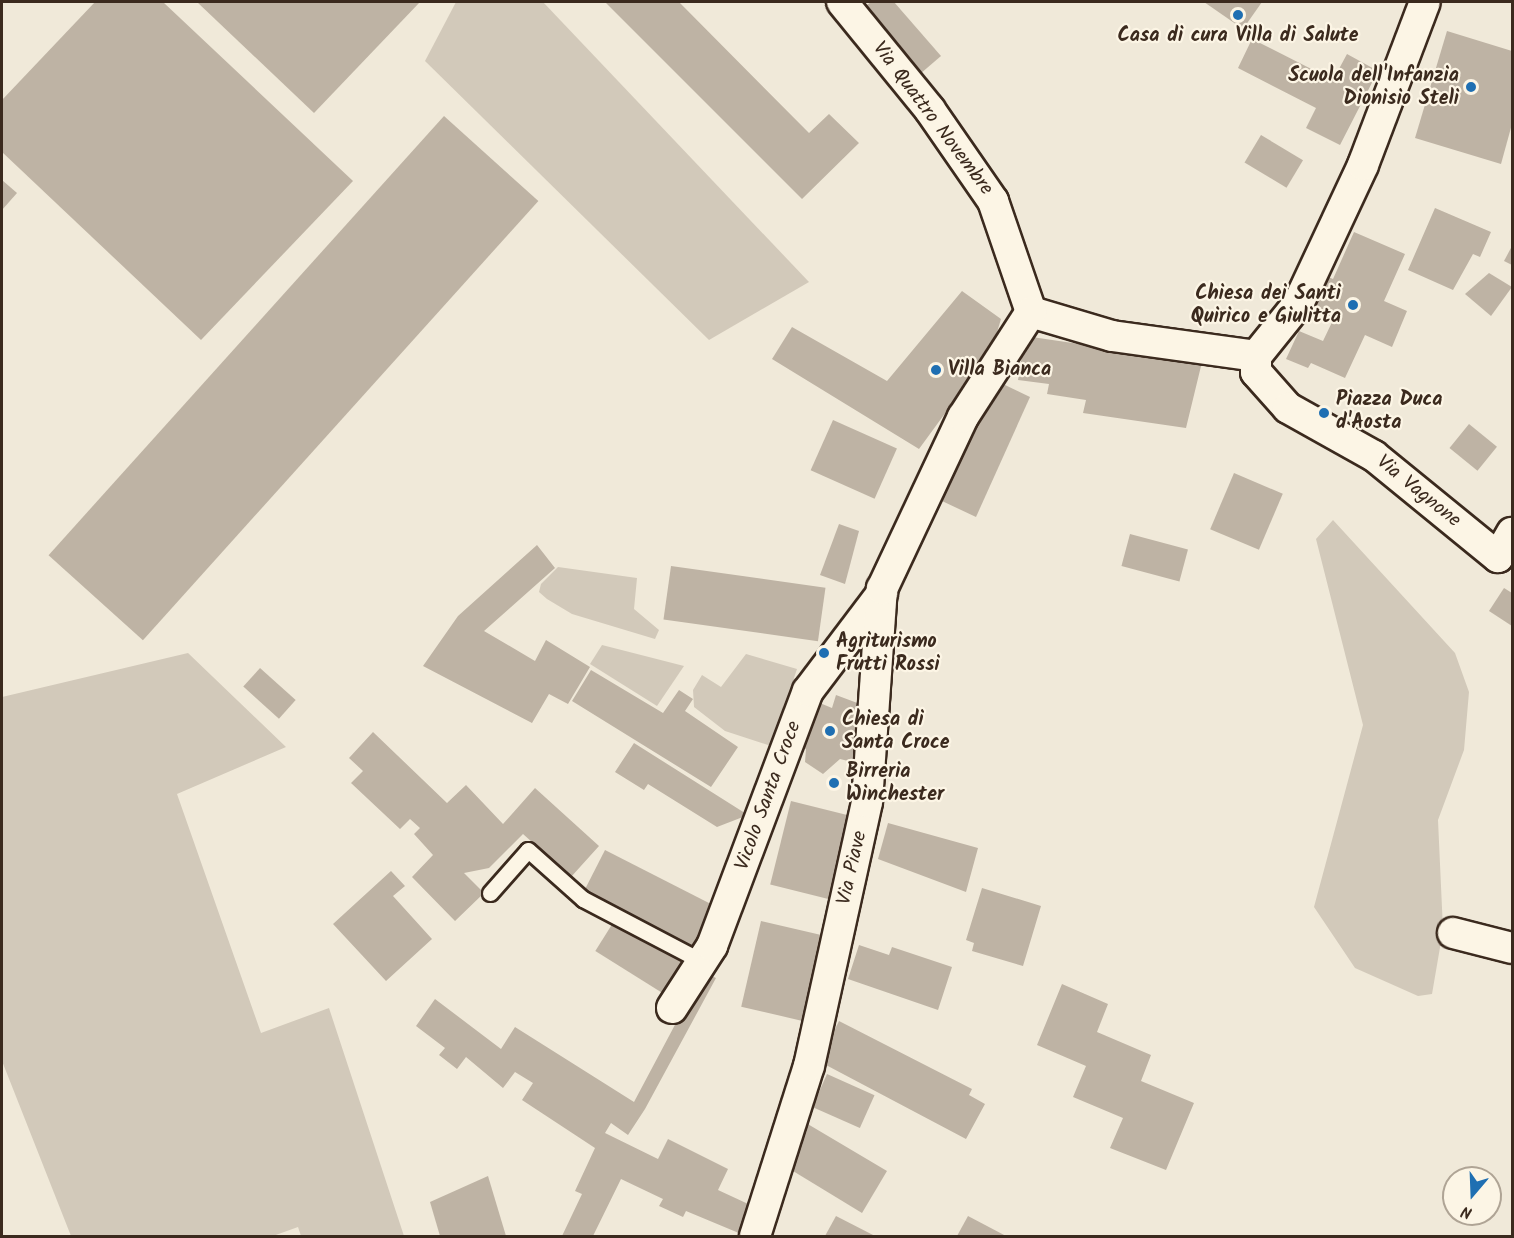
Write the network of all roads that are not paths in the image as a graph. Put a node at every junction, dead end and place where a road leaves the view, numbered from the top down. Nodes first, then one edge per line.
1 (842, 2) edge
2 (1425, 2) edge
3 (1031, 312) junction
4 (1256, 364) junction
5 (1512, 533) edge
6 (882, 593) junction
7 (490, 892) dead end
8 (1453, 933) dead end
9 (1512, 948) edge
10 (703, 962) junction
11 (672, 1008) dead end
12 (755, 1236) edge

1 - 3 street, Via Quattro Novembre
2 - 4 street
3 - 4 street
3 - 6 street, Via Piave
4 - 5 street, Via Vagnone
6 - 10 street, Vicolo Santa Croce
6 - 12 street, Via Piave
7 - 10 lane
8 - 9 street
10 - 11 street, Vicolo Santa Croce

